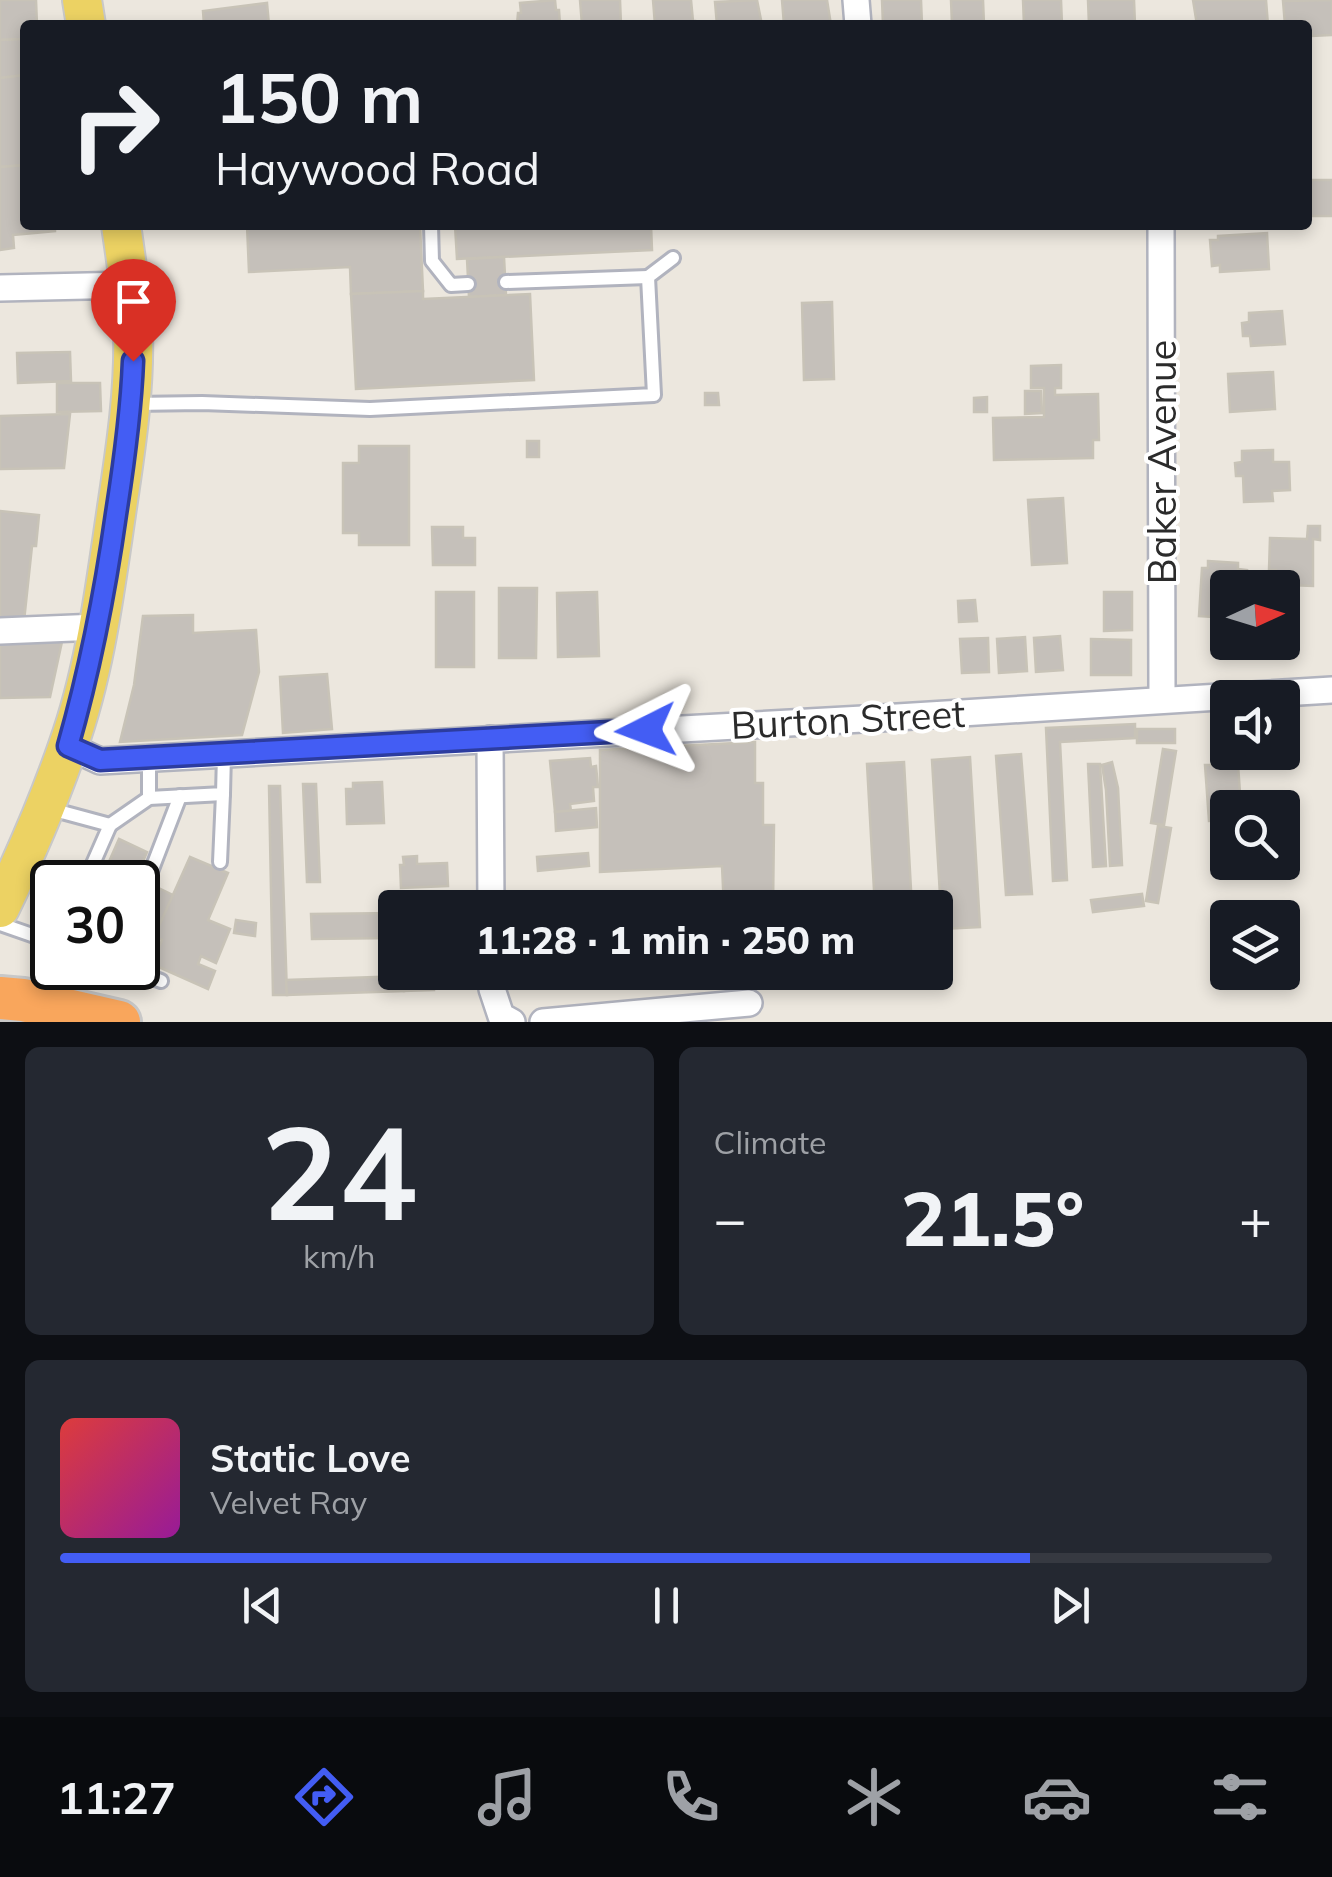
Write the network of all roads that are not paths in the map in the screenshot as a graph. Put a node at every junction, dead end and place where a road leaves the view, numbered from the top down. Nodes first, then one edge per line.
1 (122, 230) edge
2 (430, 230) edge
3 (1161, 230) edge
4 (673, 258) dead end
5 (648, 277) junction
6 (506, 282) dead end
7 (468, 284) dead end
8 (130, 285) junction
9 (0, 288) edge
10 (130, 404) junction
11 (98, 627) junction
12 (0, 631) edge
13 (1332, 690) edge
14 (1162, 699) junction
15 (490, 739) junction
16 (68, 746) junction
17 (224, 754) junction
18 (150, 758) junction
19 (223, 794) junction
20 (180, 796) junction
21 (149, 798) junction
22 (44, 807) junction
23 (110, 826) junction
24 (101, 860) edge
25 (152, 860) edge
26 (220, 862) dead end
27 (491, 890) edge
28 (4, 892) edge
29 (0, 924) edge
30 (30, 934) edge
31 (492, 990) edge
32 (0, 998) edge
33 (750, 1002) dead end
34 (119, 1022) edge
35 (512, 1022) edge
36 (543, 1022) edge

1 - 8 main road
2 - 7 lane
3 - 14 street, Baker Avenue
4 - 5 lane
5 - 6 lane
5 - 10 lane
8 - 9 street
8 - 10 main road
10 - 11 main road
11 - 12 street
11 - 16 main road
13 - 14 street, Burton Street
14 - 15 street, Burton Street
15 - 17 street, Burton Street
15 - 27 street
16 - 18 street, Burton Street
16 - 22 main road
17 - 18 street, Burton Street
17 - 19 lane
18 - 21 lane
19 - 20 lane
19 - 26 lane
20 - 21 lane
20 - 25 lane
21 - 23 lane
22 - 23 lane
22 - 28 main road
23 - 24 lane
29 - 30 lane
31 - 35 street
32 - 34 highway
33 - 36 street

